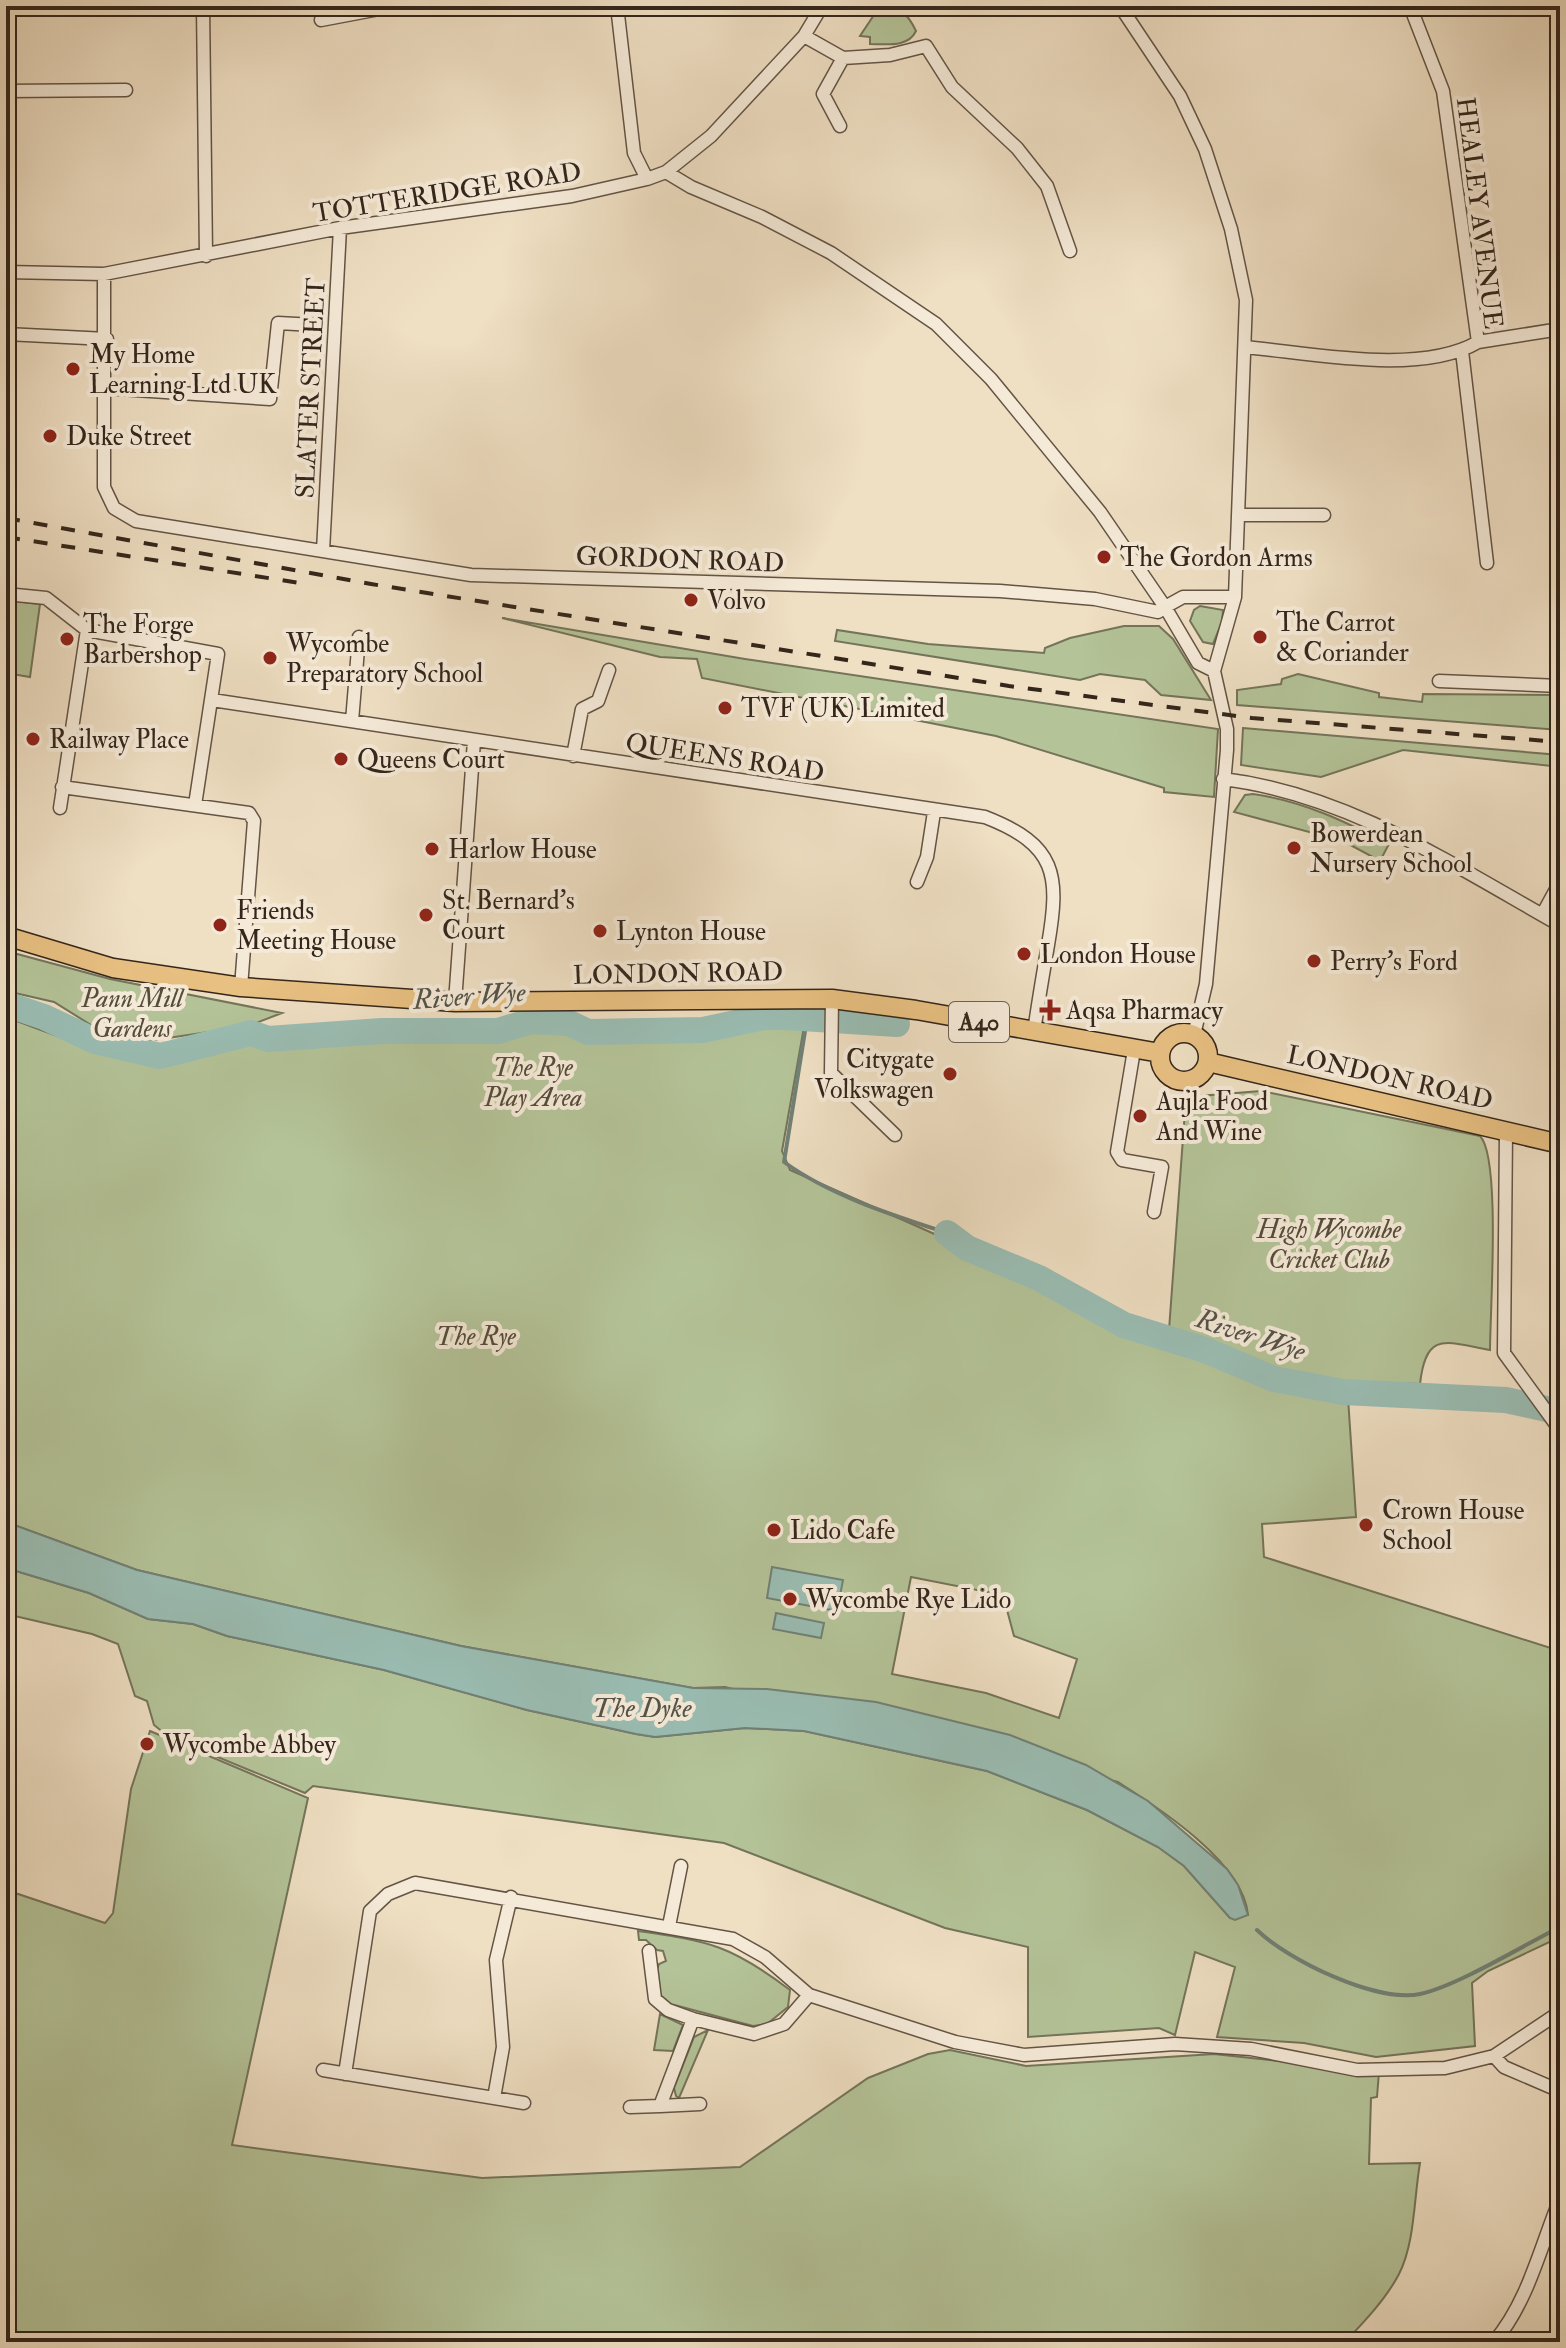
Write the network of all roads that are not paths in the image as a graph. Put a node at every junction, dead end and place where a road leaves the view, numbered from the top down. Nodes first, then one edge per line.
1 (203, 6) edge
2 (395, 6) edge
3 (617, 6) edge
4 (822, 6) edge
5 (1120, 6) edge
6 (1410, 6) edge
7 (321, 20) dead end
8 (804, 36) junction
9 (843, 58) junction
10 (126, 90) dead end
11 (6, 91) edge
12 (840, 126) dead end
13 (666, 172) junction
14 (647, 179) junction
15 (340, 228) junction
16 (1070, 251) dead end
17 (206, 256) junction
18 (6, 272) edge
19 (104, 274) junction
20 (314, 325) dead end
21 (1560, 329) edge
22 (6, 334) edge
23 (107, 339) junction
24 (1478, 342) junction
25 (1245, 347) junction
26 (1462, 351) junction
27 (105, 388) junction
28 (1238, 515) junction
29 (1324, 515) dead end
30 (323, 551) junction
31 (1487, 563) dead end
32 (6, 594) edge
33 (1235, 597) junction
34 (1165, 607) junction
35 (87, 630) junction
36 (359, 637) dead end
37 (609, 670) dead end
38 (1214, 671) junction
39 (1439, 681) dead end
40 (1560, 686) edge
41 (212, 700) junction
42 (352, 721) junction
43 (474, 741) junction
44 (573, 756) junction
45 (1223, 779) junction
46 (62, 787) junction
47 (195, 805) junction
48 (60, 808) dead end
49 (934, 812) junction
50 (917, 882) dead end
51 (1560, 882) edge
52 (1542, 915) junction
53 (1560, 925) edge
54 (6, 936) edge
55 (241, 987) junction
56 (832, 999) junction
57 (455, 1002) junction
58 (1034, 1032) junction
59 (1194, 1035) junction
60 (1134, 1050) junction
61 (1160, 1053) junction
62 (1208, 1062) junction
63 (1506, 1130) junction
64 (895, 1135) dead end
65 (1560, 1144) edge
66 (1154, 1212) dead end
67 (1560, 1430) edge
68 (681, 1866) dead end
69 (511, 1897) junction
70 (669, 1926) junction
71 (649, 1951) dead end
72 (809, 1995) junction
73 (1560, 2012) edge
74 (693, 2019) junction
75 (1494, 2056) junction
76 (323, 2070) dead end
77 (345, 2074) junction
78 (1560, 2091) edge
79 (494, 2098) junction
80 (524, 2103) dead end
81 (700, 2104) dead end
82 (660, 2106) junction
83 (630, 2107) dead end
84 (1560, 2199) edge
85 (1494, 2342) edge

1 - 17 street
2 - 7 street
3 - 14 street
4 - 8 street, TOTTERIDGE ROAD
5 - 25 street
6 - 24 street, HEALEY AVENUE
8 - 9 street
8 - 13 street, TOTTERIDGE ROAD
9 - 12 street
9 - 16 street
10 - 11 street
13 - 14 street, TOTTERIDGE ROAD
13 - 34 street
14 - 15 street, TOTTERIDGE ROAD
15 - 17 street, TOTTERIDGE ROAD
15 - 30 street, SLATER STREET
17 - 19 street, TOTTERIDGE ROAD
18 - 19 street, TOTTERIDGE ROAD
19 - 23 street
20 - 27 street
21 - 24 street
22 - 23 street
23 - 27 street
24 - 26 street, HEALEY AVENUE
25 - 26 street, HEALEY AVENUE
25 - 28 street
26 - 31 street
27 - 30 street, GORDON ROAD
28 - 29 street
28 - 33 street
30 - 34 street, GORDON ROAD
32 - 35 street
33 - 34 street, GORDON ROAD
33 - 38 street
34 - 38 street
35 - 41 street
35 - 46 street
36 - 42 street
37 - 44 street
38 - 45 street
39 - 40 street
41 - 42 street, QUEENS ROAD
41 - 47 street
42 - 43 street, QUEENS ROAD
43 - 44 street, QUEENS ROAD
43 - 57 street
44 - 49 street, QUEENS ROAD
45 - 52 street
45 - 59 street
46 - 47 street
46 - 48 street
47 - 55 street
49 - 50 street
49 - 58 street, QUEENS ROAD
51 - 52 street
52 - 53 street
54 - 55 main road, LONDON ROAD / A40
55 - 57 main road, LONDON ROAD / A40
56 - 57 main road, LONDON ROAD / A40
56 - 58 main road, LONDON ROAD / A40
56 - 64 street
58 - 60 main road, LONDON ROAD / A40
59 - 61 main road
59 - 62 main road
60 - 61 main road, LONDON ROAD / A40
60 - 66 street
61 - 62 main road
62 - 63 main road, LONDON ROAD
63 - 65 main road, LONDON ROAD
63 - 67 street
68 - 70 street
69 - 70 street
69 - 77 street
69 - 79 street
70 - 72 street
71 - 74 street
72 - 74 street
72 - 75 street
73 - 75 street
74 - 82 street
75 - 78 street
76 - 77 street
77 - 79 street
79 - 80 street
81 - 82 street
82 - 83 street
84 - 85 street

